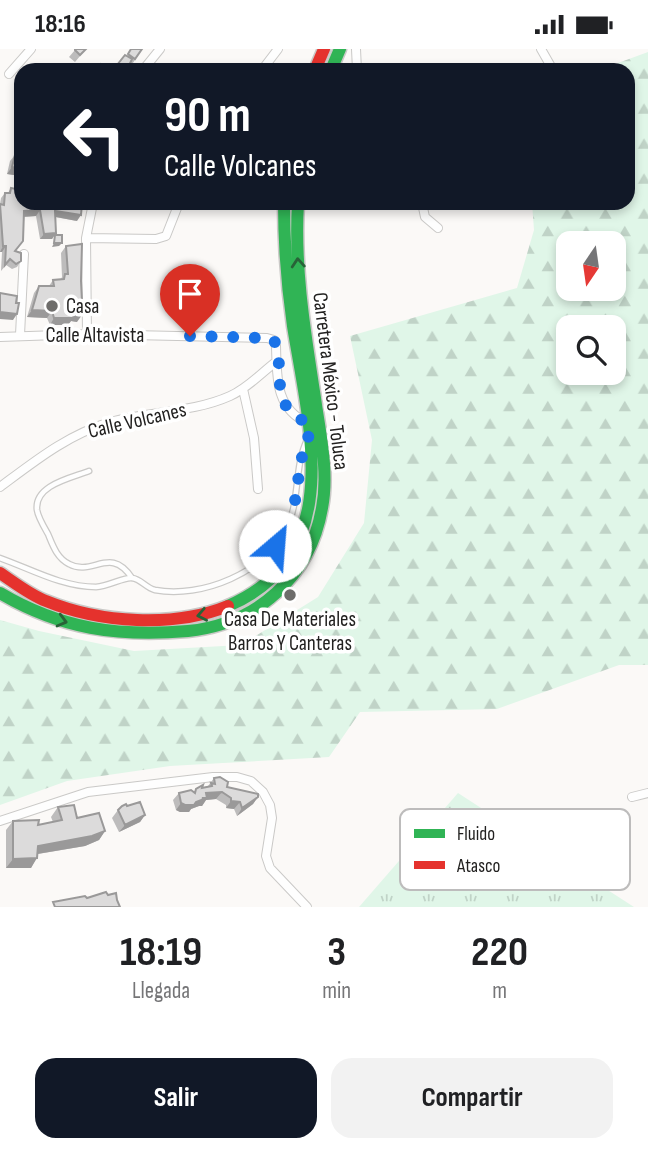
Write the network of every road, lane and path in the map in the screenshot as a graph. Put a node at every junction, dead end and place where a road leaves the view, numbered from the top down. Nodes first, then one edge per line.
1 (31, 49) edge
2 (160, 49) edge
3 (278, 49) edge
4 (19, 63) edge
5 (149, 63) edge
6 (267, 63) edge
7 (14, 68) edge
8 (9, 74) dead end
9 (92, 210) edge
10 (177, 210) edge
11 (284, 210) edge
12 (298, 210) edge
13 (424, 210) edge
14 (438, 227) dead end
15 (86, 238) junction
16 (24, 254) edge
17 (87, 334) junction
18 (20, 335) junction
19 (0, 337) edge
20 (276, 361) junction
21 (243, 389) junction
22 (309, 428) junction
23 (89, 471) dead end
24 (0, 487) edge
25 (258, 489) dead end
26 (0, 558) edge
27 (0, 573) edge
28 (132, 578) junction
29 (0, 593) edge
30 (648, 793) edge
31 (632, 797) dead end
32 (0, 821) edge
33 (307, 907) edge

1 - 4 street
2 - 5 street
3 - 6 street
7 - 8 street
9 - 15 street
10 - 15 street
11 - 22 main road, Carretera México - Toluca
29 -> 12 main road, Carretera México - Toluca
13 - 14 street
15 - 17 street
16 - 18 street
17 - 18 street, Calle Altavista
17 - 20 street, Calle Altavista
18 - 19 street, Calle Altavista
20 - 21 street, Calle Volcanes
20 - 22 street
21 - 24 street, Calle Volcanes
21 - 25 street
22 -> 27 main road, Carretera México - Toluca
22 - 28 lane
23 - 28 lane
26 - 28 lane
30 - 31 street
32 - 33 street

